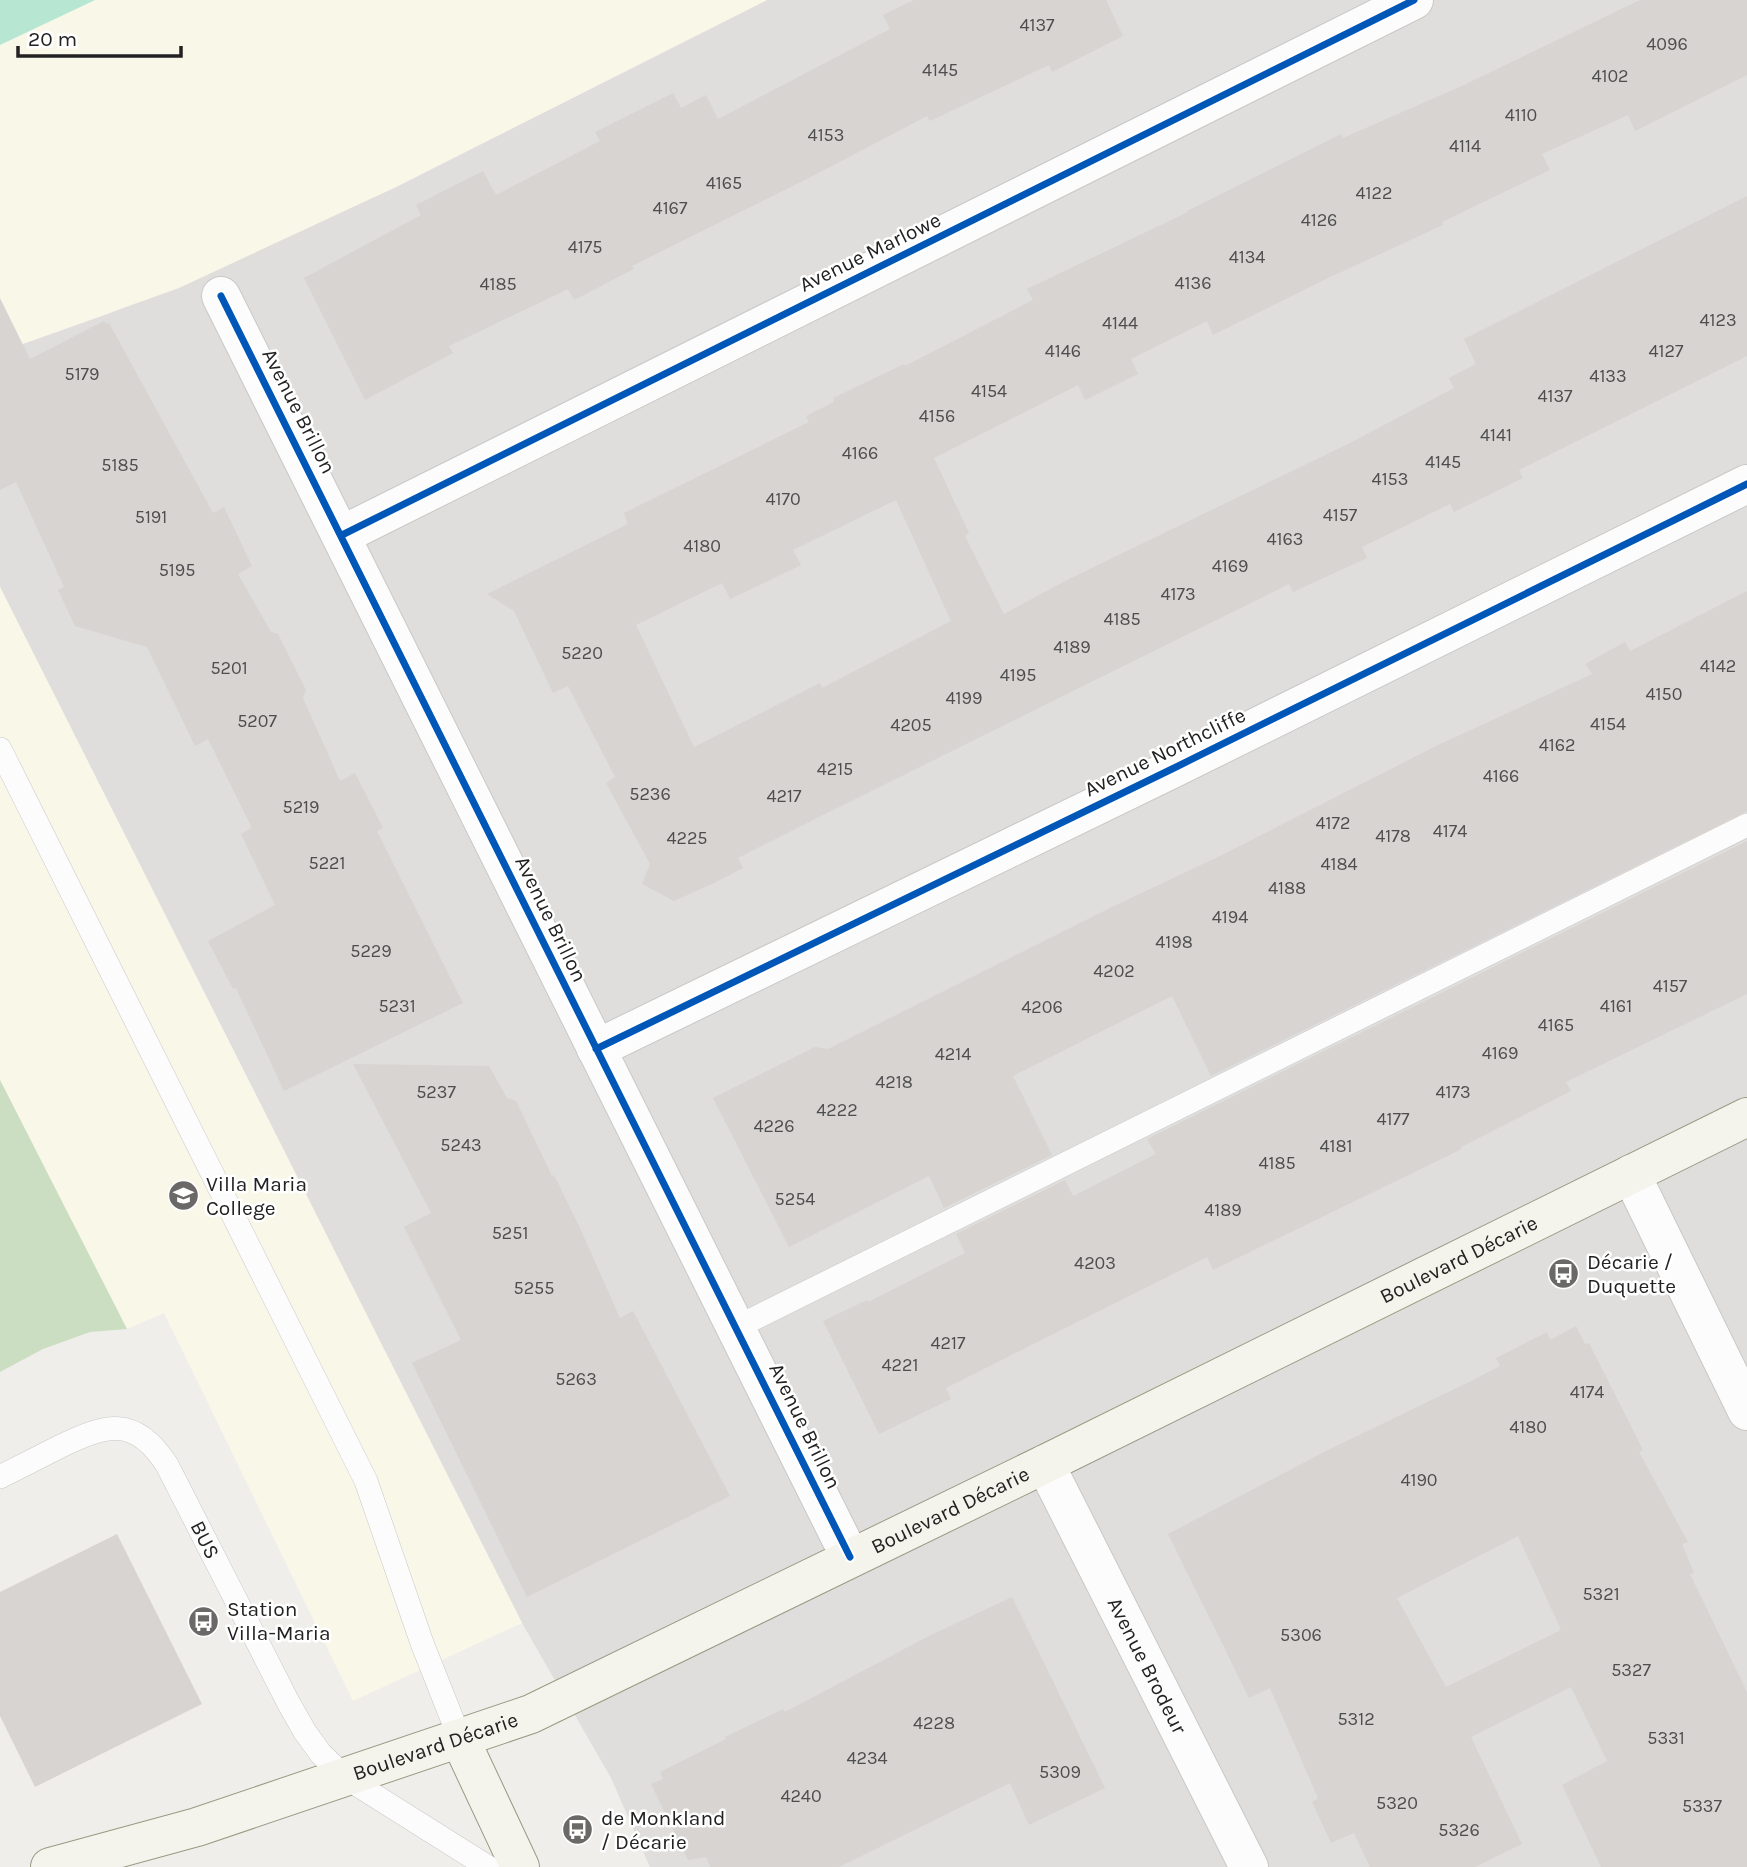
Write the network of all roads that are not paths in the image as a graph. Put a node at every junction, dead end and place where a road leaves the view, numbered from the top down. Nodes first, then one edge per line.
1 (1415, 0) edge
2 (221, 296) dead end
3 (1747, 484) edge
4 (342, 535) junction
5 (0, 749) edge
6 (1747, 825) edge
7 (596, 1048) junction
8 (1747, 1117) edge
9 (1631, 1174) junction
10 (737, 1327) junction
11 (1747, 1411) edge
12 (1045, 1464) junction
13 (0, 1477) edge
14 (850, 1557) junction
15 (460, 1738) junction
16 (345, 1777) junction
17 (50, 1867) edge
18 (488, 1867) edge
19 (520, 1867) edge
20 (1249, 1867) edge

1 - 4 street, Avenue Marlowe
2 - 4 street, Avenue Brillon
3 - 7 street, Avenue Northcliffe
4 - 7 street, Avenue Brillon
5 - 15 lane
6 - 10 lane
7 - 10 street, Avenue Brillon
8 - 9 main road, Boulevard Décarie
9 - 11 street
9 - 12 main road, Boulevard Décarie
10 - 14 street, Avenue Brillon
12 - 14 main road, Boulevard Décarie
12 - 20 street, Avenue Brodeur
13 - 16 lane, BUS
14 - 15 main road, Boulevard Décarie
15 - 16 main road, Boulevard Décarie
15 - 19 main road
16 - 17 main road, Boulevard Décarie
16 - 18 lane, BUS

